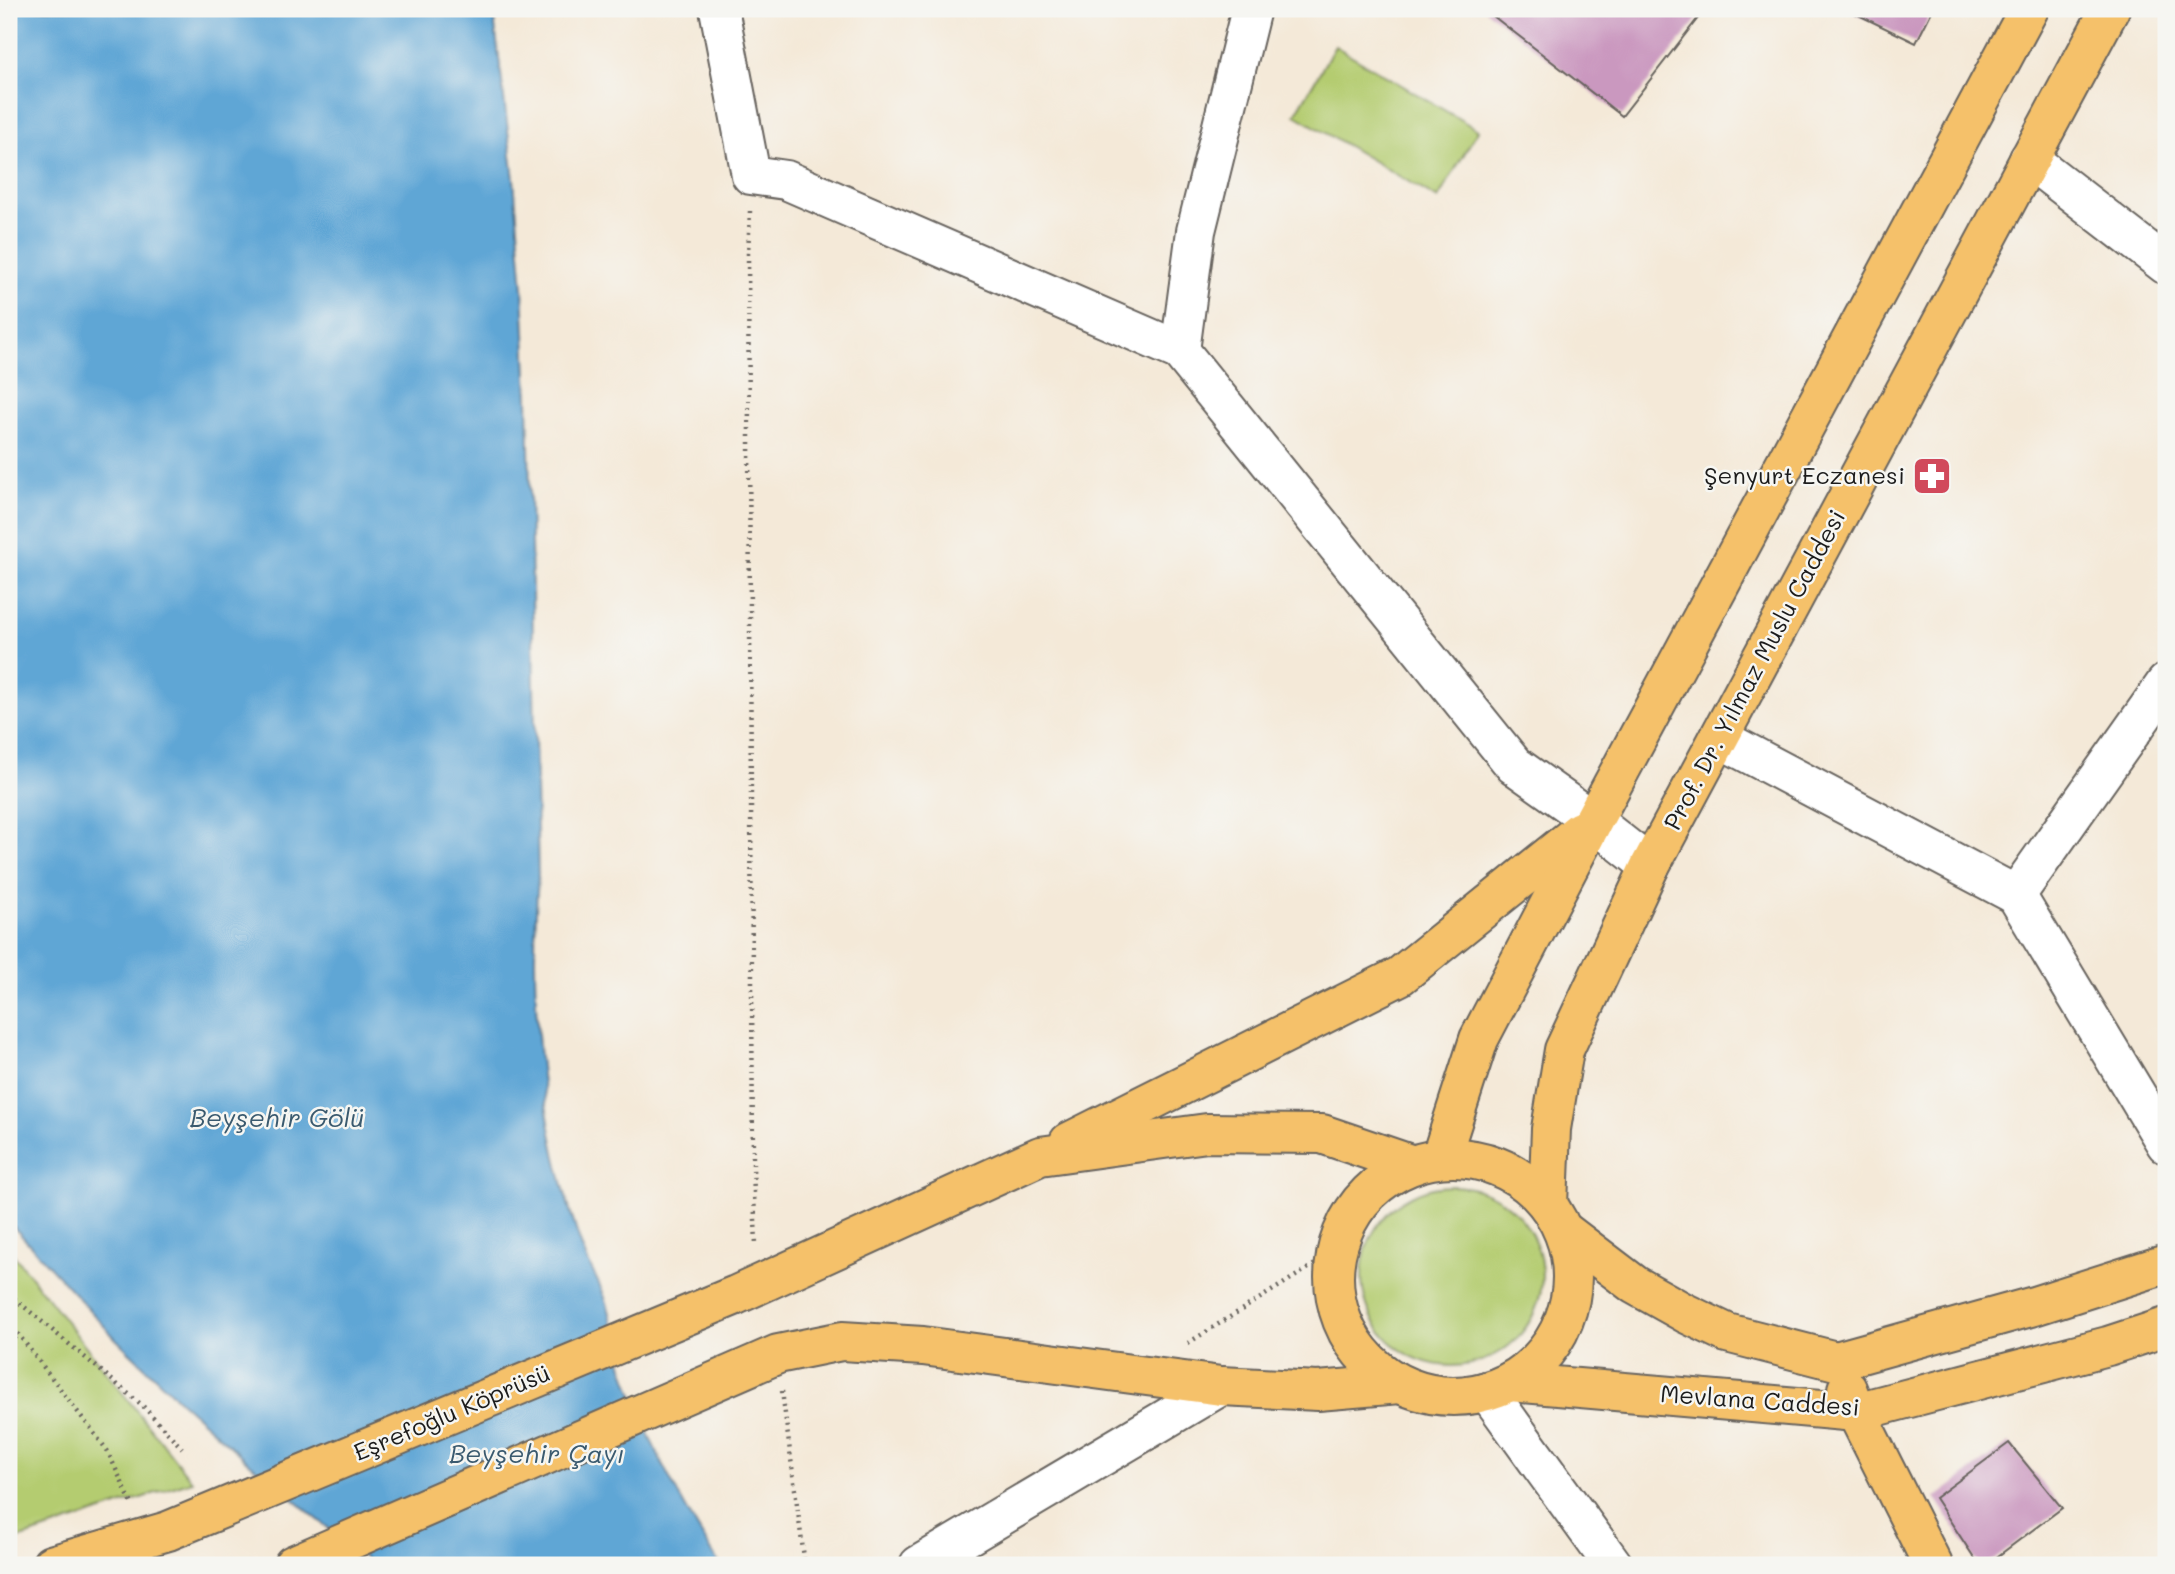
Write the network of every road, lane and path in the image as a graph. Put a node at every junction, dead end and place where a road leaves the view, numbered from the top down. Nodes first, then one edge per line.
1 (719, 9) edge
2 (1251, 9) edge
3 (2029, 9) edge
4 (2109, 9) edge
5 (2029, 159) junction
6 (751, 175) junction
7 (2166, 265) edge
8 (1181, 351) junction
9 (2166, 683) edge
10 (1719, 738) junction
11 (1593, 821) junction
12 (1650, 866) junction
13 (2015, 895) junction
14 (2166, 1144) edge
15 (1040, 1157) junction
16 (1425, 1161) junction
17 (1556, 1218) junction
18 (1336, 1251) junction
19 (2166, 1264) edge
20 (750, 1288) junction
21 (9, 1294) edge
22 (9, 1322) edge
23 (2166, 1327) edge
24 (19, 1334) junction
25 (9, 1342) edge
26 (768, 1359) junction
27 (1836, 1361) junction
28 (1138, 1375) junction
29 (1401, 1384) junction
30 (1222, 1386) junction
31 (1499, 1387) junction
32 (1856, 1412) junction
33 (182, 1448) dead end
34 (158, 1534) junction
35 (51, 1565) edge
36 (293, 1565) edge
37 (806, 1565) edge
38 (919, 1565) edge
39 (1613, 1565) edge
40 (1933, 1565) edge

1 - 6 street
2 - 8 street
3 - 11 main road
4 - 5 main road, Prof. Dr. Yılmaz Muslu Caddesi
5 - 7 street
5 - 10 main road, Prof. Dr. Yılmaz Muslu Caddesi
6 - 8 street
6 - 20 path
8 - 11 street
9 - 13 street
10 - 12 main road, Prof. Dr. Yılmaz Muslu Caddesi
10 - 13 street
11 - 12 street
11 - 15 main road
11 - 16 main road
12 - 17 main road, Prof. Dr. Yılmaz Muslu Caddesi
13 - 14 street
15 - 16 main road
15 - 20 main road, Eşrefoğlu Köprüsü
16 - 17 main road
16 - 18 main road
17 - 27 main road, Mevlana Caddesi
17 - 31 main road
18 - 28 path
18 - 29 main road
19 - 27 main road, Mevlana Caddesi
20 - 34 main road, Eşrefoğlu Köprüsü
21 - 33 path
22 - 24 path
23 - 32 main road, Mevlana Caddesi
24 - 25 path
24 - 34 path
26 - 28 main road
26 - 36 main road
26 - 37 path
27 - 32 main road
28 - 30 main road
29 - 30 main road
29 - 31 main road
30 - 38 street
31 - 32 main road, Mevlana Caddesi
31 - 39 street
32 - 40 main road
34 - 35 main road, Eşrefoğlu Köprüsü

